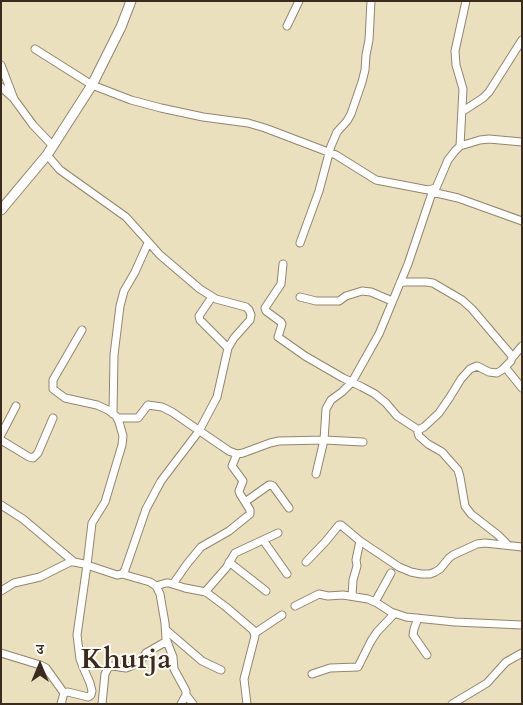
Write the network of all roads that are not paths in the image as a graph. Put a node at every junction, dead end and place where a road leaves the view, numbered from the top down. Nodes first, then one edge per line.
1 (131, 1) edge
2 (299, 1) edge
3 (372, 1) edge
4 (466, 1) edge
5 (287, 26) dead end
6 (522, 40) edge
7 (35, 49) dead end
8 (1, 65) edge
9 (92, 85) junction
10 (1, 87) edge
11 (14, 99) junction
12 (463, 111) junction
13 (522, 142) edge
14 (53, 146) junction
15 (460, 146) junction
16 (328, 152) junction
17 (47, 155) junction
18 (432, 191) junction
19 (1, 210) edge
20 (522, 221) edge
21 (148, 243) junction
22 (300, 243) dead end
23 (283, 264) dead end
24 (400, 283) junction
25 (212, 297) junction
26 (300, 297) dead end
27 (392, 301) junction
28 (82, 330) dead end
29 (522, 346) edge
30 (228, 348) junction
31 (512, 358) junction
32 (505, 367) junction
33 (352, 382) junction
34 (522, 388) edge
35 (16, 406) dead end
36 (115, 416) junction
37 (54, 418) dead end
38 (416, 429) junction
39 (199, 431) junction
40 (1, 435) edge
41 (1, 440) edge
42 (324, 440) junction
43 (363, 442) dead end
44 (237, 454) junction
45 (316, 474) dead end
46 (245, 502) junction
47 (1, 505) edge
48 (289, 508) dead end
49 (278, 533) dead end
50 (263, 540) junction
51 (360, 541) junction
52 (508, 545) junction
53 (522, 547) edge
54 (74, 562) junction
55 (229, 562) junction
56 (306, 562) dead end
57 (87, 565) junction
58 (390, 573) dead end
59 (122, 574) junction
60 (287, 574) dead end
61 (173, 584) junction
62 (156, 586) junction
63 (1, 591) edge
64 (266, 591) dead end
65 (205, 592) junction
66 (352, 596) junction
67 (375, 602) junction
68 (295, 606) dead end
69 (394, 614) junction
70 (282, 615) dead end
71 (418, 618) junction
72 (522, 624) edge
73 (166, 630) junction
74 (255, 633) junction
75 (167, 642) junction
76 (1, 653) edge
77 (522, 653) edge
78 (427, 655) dead end
79 (221, 670) dead end
80 (312, 674) dead end
81 (64, 693) junction
82 (186, 694) junction
83 (61, 704) edge
84 (102, 704) edge
85 (181, 704) edge
86 (193, 704) edge
87 (248, 704) edge
88 (452, 704) edge

1 - 9 street
2 - 5 street
3 - 16 street
4 - 12 street
6 - 12 street
7 - 9 street
8 - 11 street
9 - 14 street
9 - 16 street
10 - 11 street
11 - 14 street
12 - 15 street
13 - 15 street
14 - 17 street
15 - 18 street
16 - 18 street
16 - 22 street
17 - 19 street
17 - 21 street
18 - 20 street
18 - 24 street
21 - 25 street
21 - 36 street
23 - 33 street
24 - 27 street
24 - 31 street
25 - 30 street
25 - 30 street
26 - 27 street
27 - 33 street
28 - 36 street
29 - 31 street
30 - 39 street
31 - 32 street
32 - 34 street
32 - 38 street
33 - 38 street
33 - 42 street
35 - 40 street
36 - 39 street
36 - 57 street
37 - 41 street
38 - 52 street
39 - 44 street
39 - 59 street
42 - 43 street
42 - 44 street
42 - 45 street
44 - 46 street
46 - 48 street
46 - 61 street
47 - 54 street
49 - 50 street
50 - 55 street
50 - 60 street
51 - 52 street
51 - 56 street
51 - 66 street
52 - 53 street
54 - 57 street
54 - 63 street
55 - 64 street
55 - 65 street
57 - 59 street
57 - 81 street
58 - 67 street
59 - 62 street
61 - 62 street
61 - 65 street
62 - 73 street
65 - 74 street
66 - 67 street
66 - 68 street
67 - 69 street
69 - 71 street
69 - 80 street
70 - 74 street
71 - 72 street
71 - 78 street
73 - 75 street
73 - 79 street
74 - 87 street
75 - 82 street
75 - 84 street
76 - 81 street
77 - 88 street
81 - 83 street
82 - 85 street
82 - 86 street

